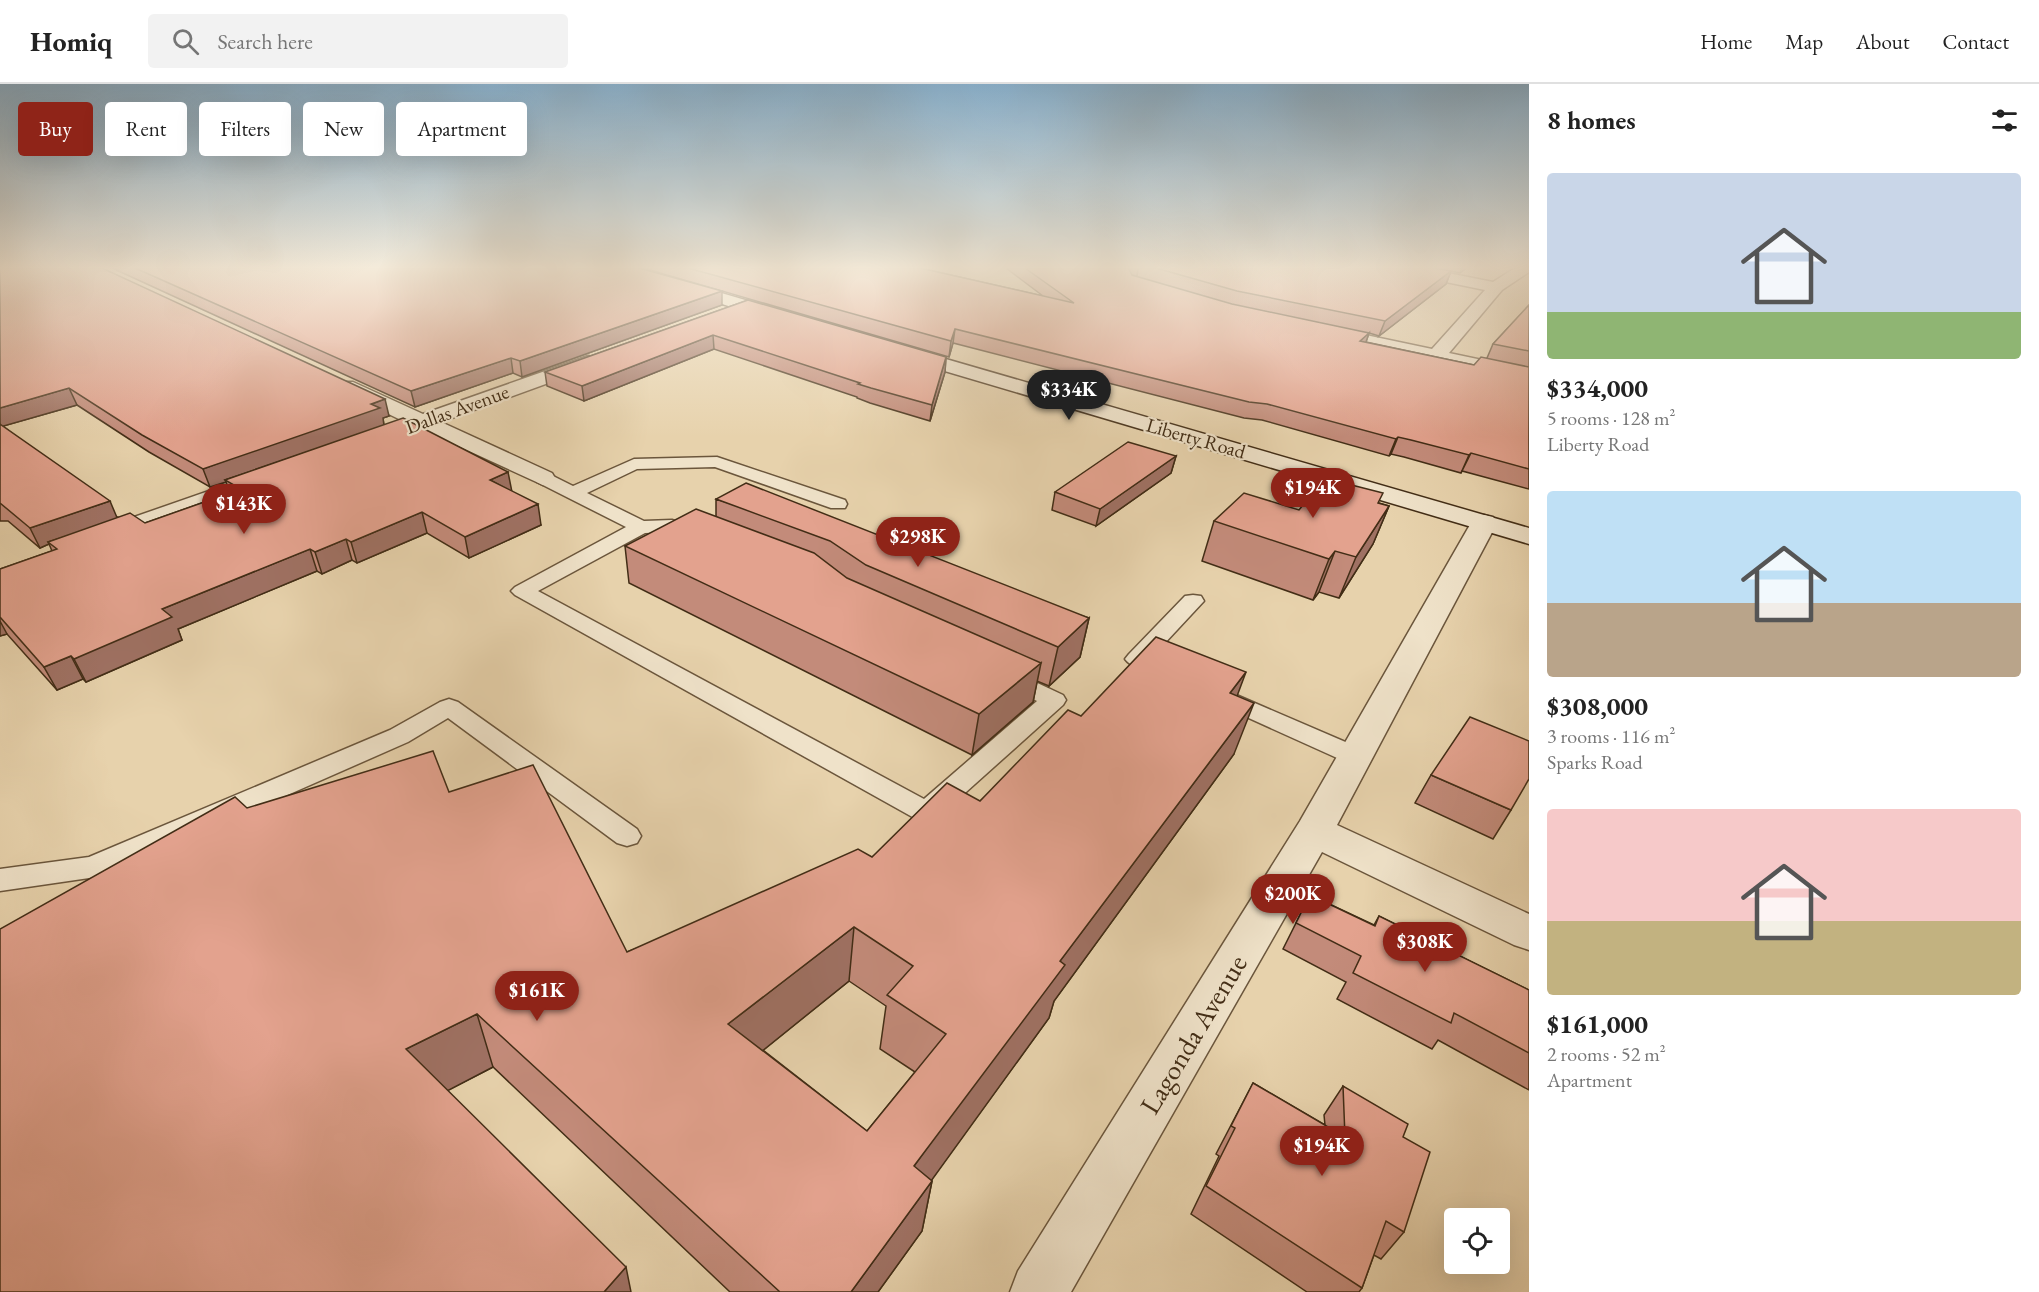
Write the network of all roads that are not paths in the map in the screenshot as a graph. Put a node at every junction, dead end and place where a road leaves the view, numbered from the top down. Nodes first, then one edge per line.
1 (1464, 324) edge
2 (1310, 328) edge
3 (880, 346) edge
4 (610, 354) edge
5 (1437, 356) junction
6 (1529, 376) edge
7 (327, 377) edge
8 (423, 422) junction
9 (356, 446) edge
10 (289, 470) edge
11 (543, 478) joint
12 (573, 493) junction
13 (838, 504) dead end
14 (1484, 523) junction
15 (642, 527) junction
16 (1529, 536) edge
17 (714, 543) edge
18 (78, 546) edge
19 (1193, 601) dead end
20 (1159, 669) edge
21 (991, 671) edge
22 (1203, 688) edge
23 (1355, 756) junction
24 (1314, 831) junction
25 (627, 837) dead end
26 (0, 880) edge
27 (1529, 933) edge
28 (1039, 1292) edge

1 - 5 street
2 - 5 street
3 - 14 street, Liberty Road
4 - 8 street, Dallas Avenue
5 - 6 street
7 - 8 street
8 - 9 street, Dallas Avenue
8 - 11 street
10 - 18 street
11 - 12 lane
12 - 13 lane
12 - 15 lane
14 - 16 street, Liberty Road
14 - 23 street, Lagonda Avenue
15 - 17 lane
15 - 21 lane
19 - 20 lane
22 - 23 lane
23 - 24 street, Lagonda Avenue
24 - 27 street
24 - 28 street, Lagonda Avenue
25 - 26 lane

